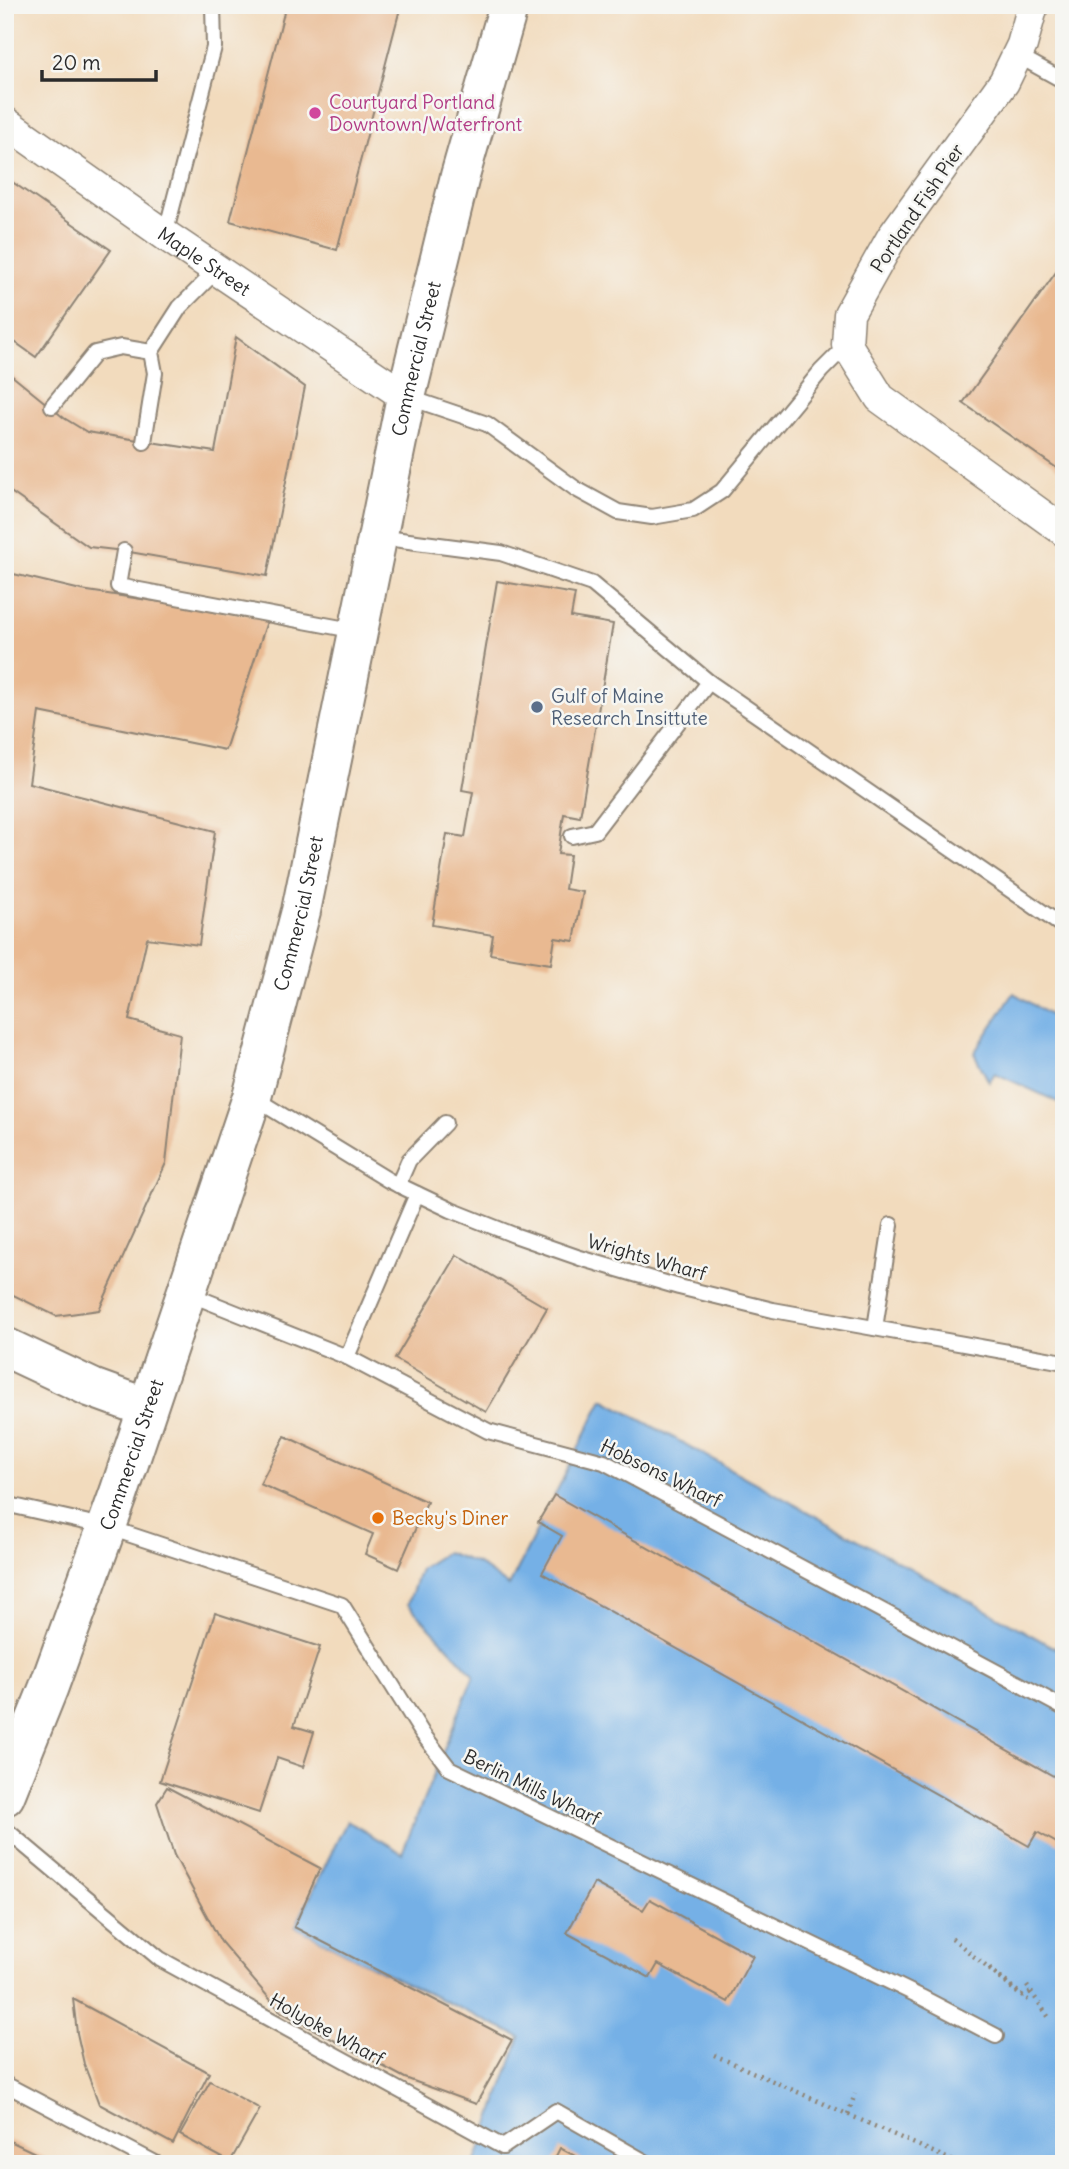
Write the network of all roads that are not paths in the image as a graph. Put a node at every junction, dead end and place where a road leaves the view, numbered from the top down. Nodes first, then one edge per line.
1 (213, 5) edge
2 (509, 5) edge
3 (1033, 5) edge
4 (1017, 55) junction
5 (1064, 81) edge
6 (5, 122) edge
7 (165, 235) junction
8 (217, 270) junction
9 (847, 345) junction
10 (151, 352) junction
11 (405, 397) junction
12 (52, 406) dead end
13 (144, 442) dead end
14 (1064, 531) edge
15 (377, 537) junction
16 (124, 551) dead end
17 (358, 631) junction
18 (709, 682) junction
19 (572, 836) dead end
20 (1064, 927) edge
21 (252, 1097) junction
22 (445, 1123) dead end
23 (398, 1185) junction
24 (417, 1194) junction
25 (891, 1224) dead end
26 (187, 1294) junction
27 (875, 1328) junction
28 (5, 1347) edge
29 (347, 1357) junction
30 (1064, 1362) edge
31 (147, 1408) junction
32 (5, 1505) edge
33 (107, 1527) junction
34 (1064, 1708) edge
35 (5, 1796) edge
36 (5, 1829) edge
37 (996, 2036) dead end
38 (5, 2084) edge
39 (157, 2164) edge
40 (649, 2164) edge

1 - 7 lane
2 - 11 main road, Commercial Street
3 - 4 street, Portland Fish Pier
4 - 5 lane
4 - 9 street, Portland Fish Pier
6 - 7 street, Maple Street
7 - 8 street, Maple Street
8 - 10 lane
8 - 11 street, Maple Street
9 - 11 lane
9 - 14 street
10 - 12 lane
10 - 13 lane
11 - 15 main road, Commercial Street
15 - 17 main road, Commercial Street
15 - 18 lane
16 - 17 lane
17 - 21 main road, Commercial Street
18 - 19 lane
18 - 20 lane
21 - 23 lane, Wrights Wharf
21 - 26 main road, Commercial Street
22 - 23 lane
23 - 24 lane, Wrights Wharf
24 - 27 lane, Wrights Wharf
24 - 29 lane
25 - 27 lane
26 - 29 lane, Hobsons Wharf
26 - 31 main road, Commercial Street
27 - 30 lane, Wrights Wharf
28 - 31 main road
29 - 34 lane, Hobsons Wharf
31 - 33 main road, Commercial Street
32 - 33 lane, Berlin Mills Wharf
33 - 35 main road, Commercial Street
33 - 37 lane, Berlin Mills Wharf
36 - 40 lane, Holyoke Wharf
38 - 39 lane

